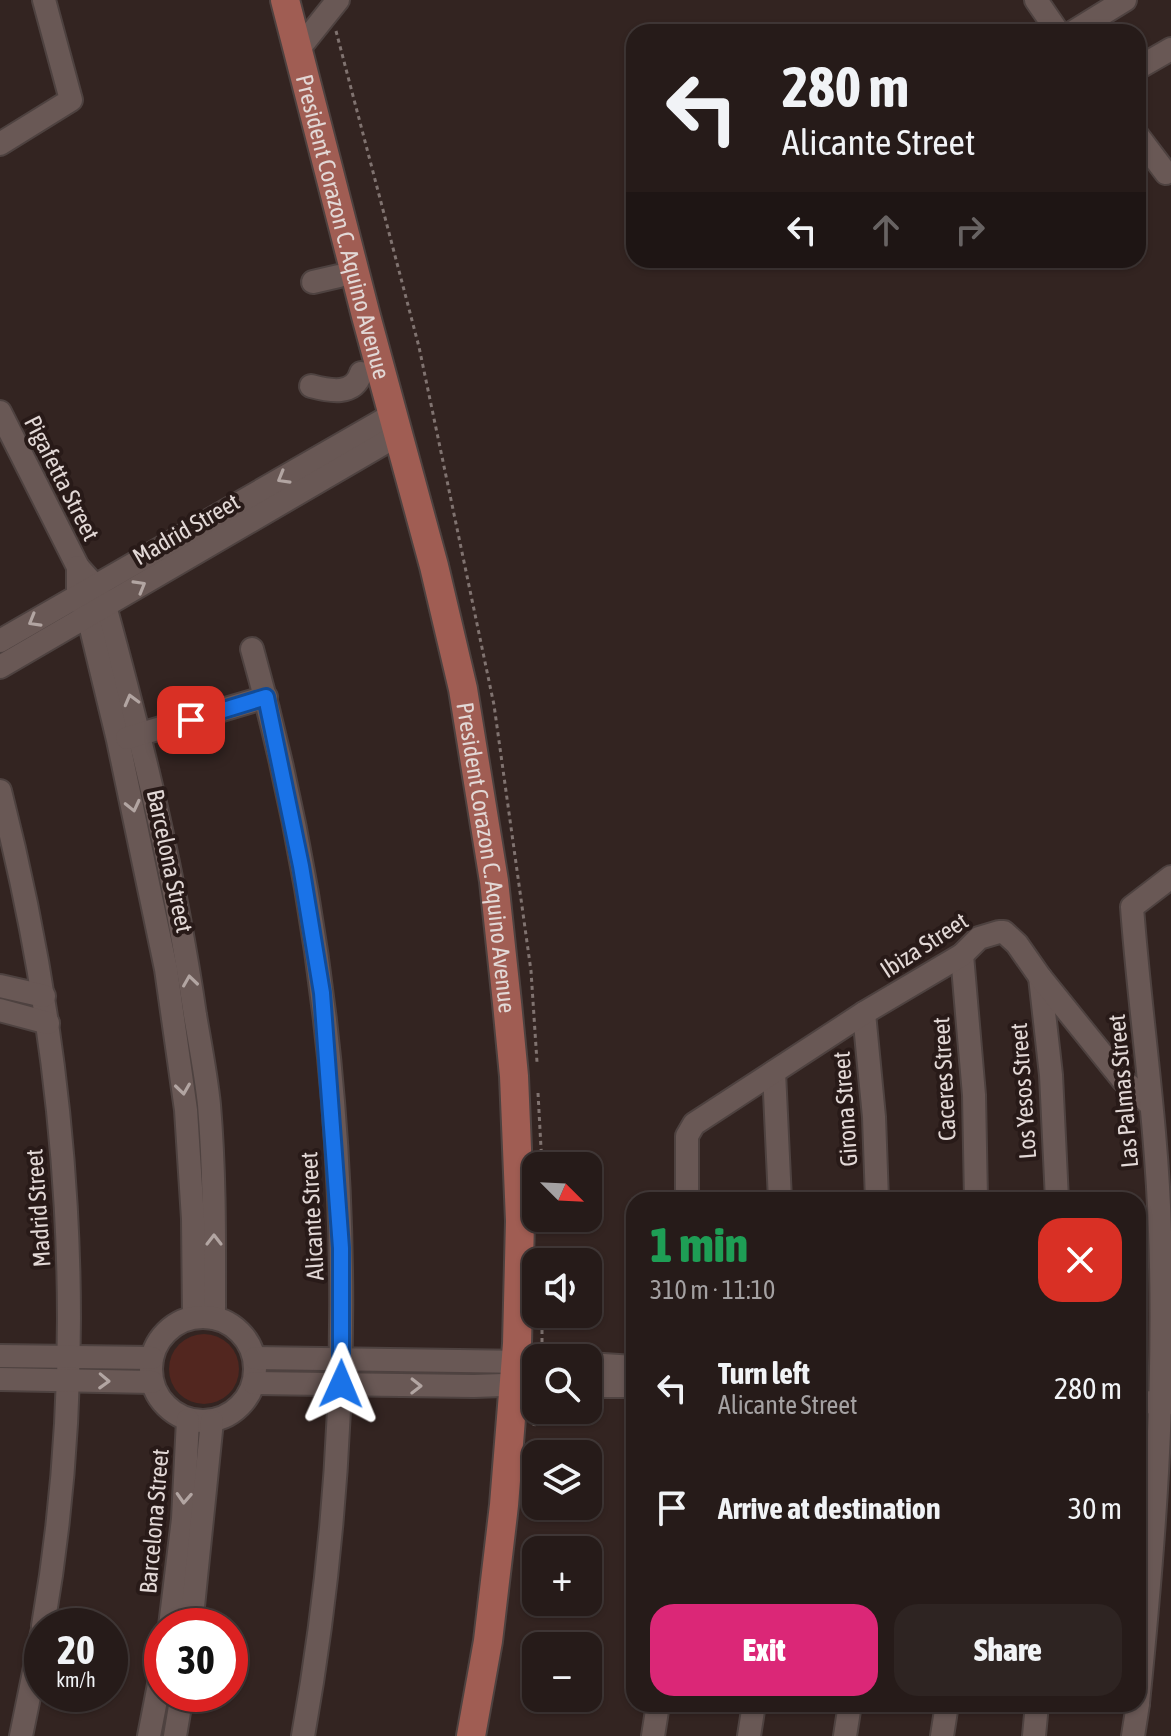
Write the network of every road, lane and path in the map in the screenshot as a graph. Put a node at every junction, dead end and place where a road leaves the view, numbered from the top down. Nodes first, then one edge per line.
1 (44, 0) edge
2 (285, 0) edge
3 (338, 0) edge
4 (1036, 0) edge
5 (1125, 0) edge
6 (1052, 24) edge
7 (1086, 24) edge
8 (1171, 49) edge
9 (298, 50) junction
10 (1146, 63) edge
11 (0, 144) edge
12 (1146, 147) edge
13 (1166, 173) dead end
14 (339, 276) dead end
15 (313, 282) dead end
16 (361, 373) dead end
17 (311, 386) dead end
18 (0, 412) edge
19 (395, 425) junction
20 (10, 452) edge
21 (78, 567) joint
22 (92, 601) junction
23 (0, 641) edge
24 (252, 649) dead end
25 (0, 667) edge
26 (266, 697) junction
27 (140, 735) junction
28 (118, 740) junction
29 (0, 791) edge
30 (1171, 877) edge
31 (962, 955) junction
32 (1040, 977) junction
33 (0, 986) edge
34 (44, 996) junction
35 (0, 1010) edge
36 (864, 1013) junction
37 (48, 1023) junction
38 (774, 1072) junction
39 (1151, 1105) junction
40 (687, 1192) edge
41 (780, 1192) edge
42 (877, 1192) edge
43 (976, 1192) edge
44 (1057, 1192) edge
45 (1166, 1231) edge
46 (204, 1318) junction
47 (527, 1344) edge
48 (0, 1356) edge
49 (69, 1357) junction
50 (152, 1358) junction
51 (255, 1358) junction
52 (341, 1360) junction
53 (602, 1365) edge
54 (626, 1366) edge
55 (522, 1370) edge
56 (522, 1372) edge
57 (0, 1379) edge
58 (68, 1380) junction
59 (152, 1382) junction
60 (254, 1383) junction
61 (341, 1384) junction
62 (602, 1386) edge
63 (626, 1386) edge
64 (1146, 1402) edge
65 (1167, 1403) edge
66 (522, 1408) edge
67 (188, 1420) junction
68 (212, 1421) junction
69 (46, 1608) edge
70 (172, 1608) edge
71 (193, 1608) edge
72 (1146, 1627) edge
73 (26, 1712) edge
74 (154, 1712) edge
75 (179, 1712) edge
76 (657, 1712) edge
77 (753, 1712) edge
78 (849, 1712) edge
79 (946, 1712) edge
80 (1036, 1712) edge
81 (1137, 1712) edge
82 (21, 1736) edge
83 (149, 1736) edge
84 (175, 1736) edge
85 (303, 1736) edge
86 (471, 1736) edge
87 (653, 1736) edge
88 (749, 1736) edge
89 (845, 1736) edge
90 (942, 1736) edge
91 (1034, 1736) edge
92 (1133, 1736) edge

1 - 11 street
2 - 9 main road, President Corazon C. Aquino Avenue
3 - 9 street
4 - 6 street
5 - 7 street
8 - 10 street
9 - 19 main road, President Corazon C. Aquino Avenue
12 - 13 street
14 - 15 street
16 - 17 street
18 - 20 street, Pigafetta Street
19 - 22 street, Madrid Street
19 - 47 main road, President Corazon C. Aquino Avenue
20 - 21 street, Pigafetta Street
21 - 22 street, Barcelona Street
22 -> 23 street, Madrid Street
22 - 25 street, Madrid Street
27 -> 22 street, Barcelona Street
22 - 28 street, Barcelona Street
24 - 26 street, Alicante Street
26 - 27 street
26 - 52 street, Alicante Street
27 - 28 street
46 -> 27 street, Barcelona Street
28 -> 46 street, Barcelona Street
29 - 34 street, Madrid Street
30 - 39 street, Las Palmas Street
31 - 32 street, Ibiza Street
31 - 36 street, Ibiza Street
31 - 43 street, Caceres Street
32 - 39 street, Ibiza Street
32 - 44 street, Los Yesos Street
33 - 34 street
34 - 37 street, Madrid Street
35 - 37 street
36 - 38 street, Ibiza Street
36 - 42 street, Girona Street
37 - 49 street, Madrid Street
38 - 40 street, Ibiza Street
38 - 41 street
39 - 45 street, Las Palmas Street
45 - 65 street, Las Palmas Street
46 - 50 street
46 - 51 street
48 - 49 street
49 - 50 street
49 - 58 street, Madrid Street
50 - 59 street
51 - 52 street
51 - 60 street
52 - 55 street
52 - 61 street, Alicante Street
53 - 54 street
61 -> 56 street
57 - 58 street
58 -> 59 street
58 - 69 street, Madrid Street
59 - 67 street
60 - 61 street
60 - 68 street
61 - 85 street, Alicante Street
62 - 63 street
64 - 65 street
65 - 72 street, Las Palmas Street
66 - 86 main road, President Corazon C. Aquino Avenue
67 - 68 street
67 -> 70 street, Barcelona Street
68 - 71 street, Barcelona Street
73 - 82 street
74 - 83 street
75 - 84 street
76 - 87 street
77 - 88 street
78 - 89 street
79 - 90 street
80 - 91 street
81 - 92 street, Las Palmas Street

